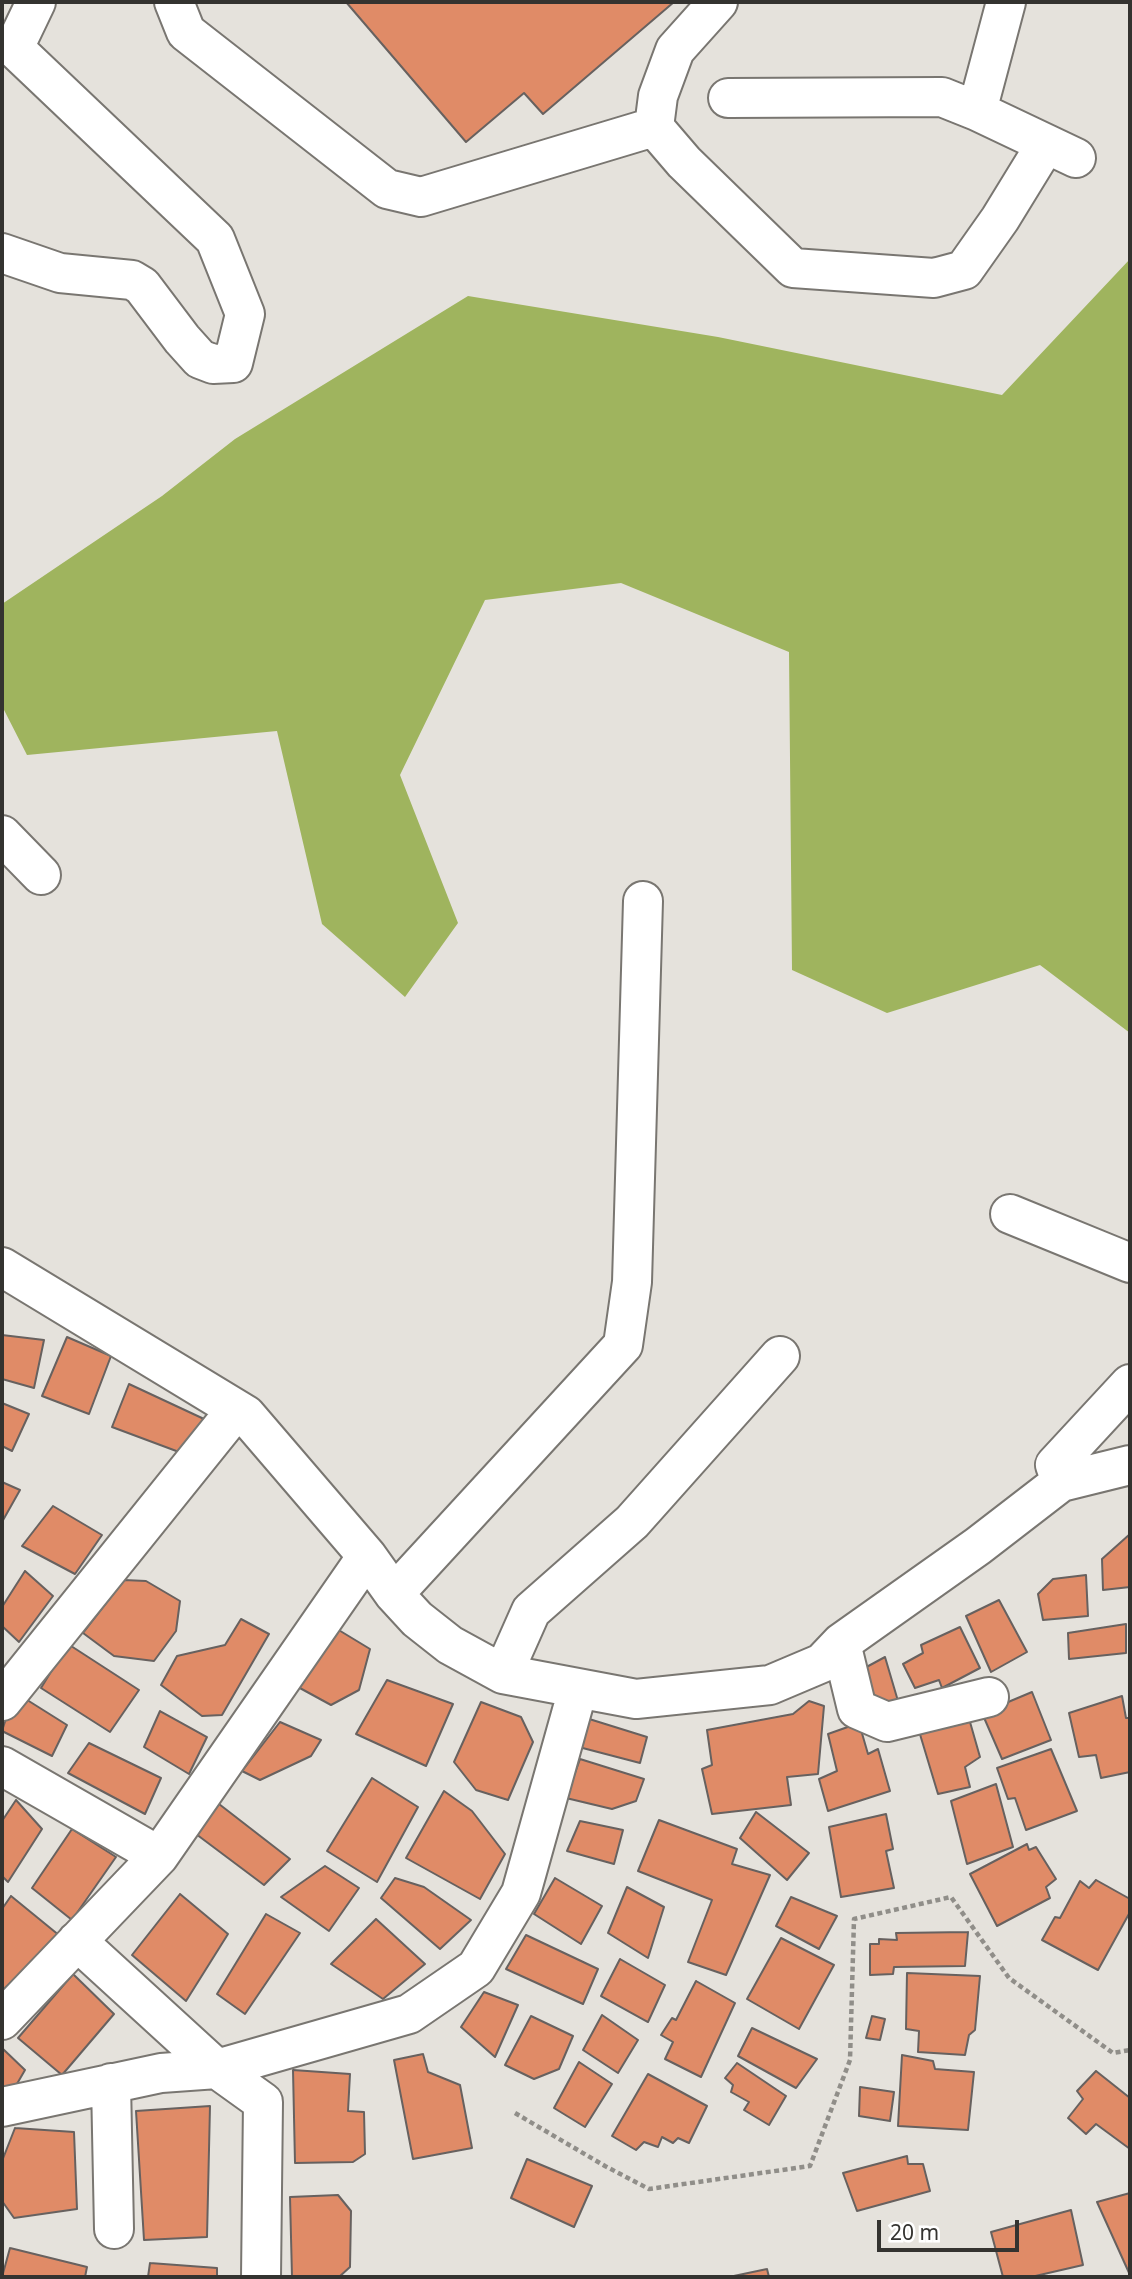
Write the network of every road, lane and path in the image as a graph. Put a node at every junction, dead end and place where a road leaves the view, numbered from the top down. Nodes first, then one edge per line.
1 (36, 2) edge
2 (174, 2) edge
3 (718, 2) edge
4 (1006, 2) edge
5 (728, 98) dead end
6 (978, 111) junction
7 (654, 127) junction
8 (2, 253) edge
9 (2, 835) edge
10 (41, 875) dead end
11 (643, 901) dead end
12 (1010, 1214) dead end
13 (1130, 1263) edge
14 (3, 1269) edge
15 (780, 1356) dead end
16 (1130, 1384) edge
17 (236, 1410) junction
18 (1130, 1465) edge
19 (1061, 1482) junction
20 (367, 1556) junction
21 (394, 1594) junction
22 (841, 1643) junction
23 (503, 1674) junction
24 (578, 1689) junction
25 (989, 1697) dead end
26 (2, 1701) edge
27 (2, 1766) edge
28 (159, 1856) junction
29 (77, 1941) junction
30 (2, 2020) edge
31 (1130, 2050) edge
32 (217, 2069) junction
33 (111, 2083) junction
34 (2, 2107) edge
35 (515, 2113) dead end
36 (114, 2229) dead end
37 (261, 2277) edge

1 - 8 street
2 - 7 street
3 - 7 street
4 - 6 street
5 - 6 street
6 - 7 street
9 - 10 street
11 - 21 street
12 - 13 street
14 - 17 street
15 - 23 street
16 - 19 street
17 - 20 street
17 - 26 street
18 - 19 street
19 - 22 street
20 - 21 street
20 - 28 street
21 - 23 street
22 - 24 street
22 - 25 street
23 - 24 street
24 - 32 street
27 - 28 street
28 - 29 street
29 - 30 street
29 - 32 street
31 - 35 path
32 - 33 street
32 - 37 street
33 - 34 street
33 - 36 street

